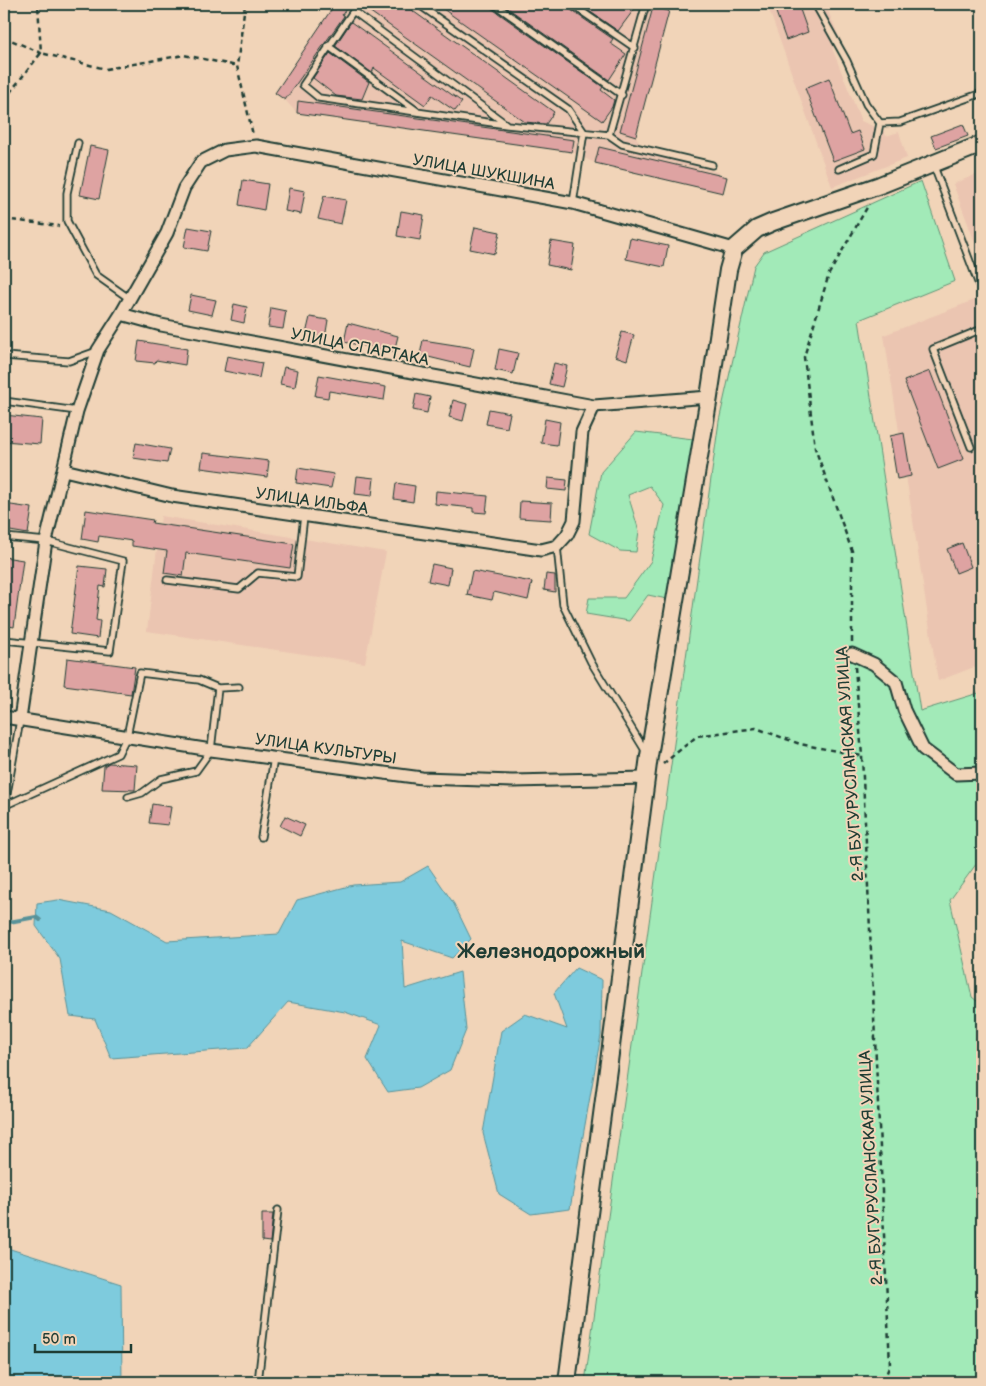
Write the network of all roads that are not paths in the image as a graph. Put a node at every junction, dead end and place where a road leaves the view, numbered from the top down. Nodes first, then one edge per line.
1 (358, 4) edge
2 (418, 4) edge
3 (494, 4) edge
4 (571, 4) edge
5 (646, 4) edge
6 (815, 4) edge
7 (353, 11) junction
8 (328, 46) junction
9 (634, 48) junction
10 (982, 92) edge
11 (622, 95) junction
12 (418, 111) junction
13 (880, 123) junction
14 (508, 124) junction
15 (584, 132) junction
16 (609, 135) junction
17 (78, 143) dead end
18 (982, 144) edge
19 (932, 163) junction
20 (712, 165) dead end
21 (839, 169) dead end
22 (573, 203) junction
23 (734, 249) junction
24 (982, 293) edge
25 (130, 299) junction
26 (121, 314) junction
27 (982, 329) edge
28 (98, 350) junction
29 (4, 356) edge
30 (709, 397) junction
31 (4, 402) edge
32 (594, 406) junction
33 (76, 411) junction
34 (971, 447) dead end
35 (64, 470) junction
36 (304, 516) junction
37 (4, 537) edge
38 (46, 541) junction
39 (557, 546) junction
40 (167, 580) dead end
41 (4, 640) edge
42 (30, 644) junction
43 (852, 654) road end
44 (239, 687) dead end
45 (218, 688) junction
46 (4, 717) edge
47 (20, 719) junction
48 (126, 736) junction
49 (211, 750) junction
50 (649, 756) junction
51 (274, 758) junction
52 (982, 773) edge
53 (646, 778) junction
54 (128, 798) dead end
55 (5, 808) edge
56 (261, 837) dead end
57 (278, 1210) dead end
58 (258, 1382) edge
59 (567, 1382) edge

1 - 7 lane
2 - 15 lane
3 - 11 lane
4 - 9 lane
5 - 9 lane
6 - 13 lane
7 - 8 lane
7 - 14 lane
8 - 12 lane
8 - 12 lane
9 - 11 lane
10 - 13 lane
11 - 16 lane
12 - 14 lane
13 - 21 lane
14 - 15 lane
15 - 16 lane
15 - 22 lane
16 - 20 lane
17 - 25 lane
18 - 19 street
19 - 23 street
19 - 24 lane
22 - 23 street, УЛИЦА ШУКШИНА
22 - 25 street, УЛИЦА ШУКШИНА
23 - 30 street
25 - 26 street, УЛИЦА ШУКШИНА
26 - 28 street, УЛИЦА ШУКШИНА
26 - 32 street, УЛИЦА СПАРТАКА
27 - 34 lane
28 - 29 lane
28 - 33 street, УЛИЦА ШУКШИНА
30 - 32 street, УЛИЦА СПАРТАКА
30 - 50 street
31 - 33 lane
32 - 39 street
33 - 35 street, УЛИЦА ШУКШИНА
35 - 36 street, УЛИЦА ИЛЬФА
35 - 38 street, УЛИЦА ШУКШИНА
36 - 39 street, УЛИЦА ИЛЬФА
36 - 40 lane
37 - 38 lane
38 - 42 street, УЛИЦА ШУКШИНА
38 - 42 lane
39 - 50 lane
41 - 42 lane
42 - 47 street, УЛИЦА ШУКШИНА
43 - 52 street
44 - 45 lane
45 - 48 lane
45 - 49 lane
46 - 47 street, УЛИЦА КУЛЬТУРЫ
47 - 48 street, УЛИЦА КУЛЬТУРЫ
47 - 55 lane
48 - 49 street, УЛИЦА КУЛЬТУРЫ
48 - 55 lane
49 - 51 street, УЛИЦА КУЛЬТУРЫ
49 - 54 lane
50 - 53 street
51 - 53 street, УЛИЦА КУЛЬТУРЫ
51 - 56 lane
53 - 59 street
57 - 58 lane

